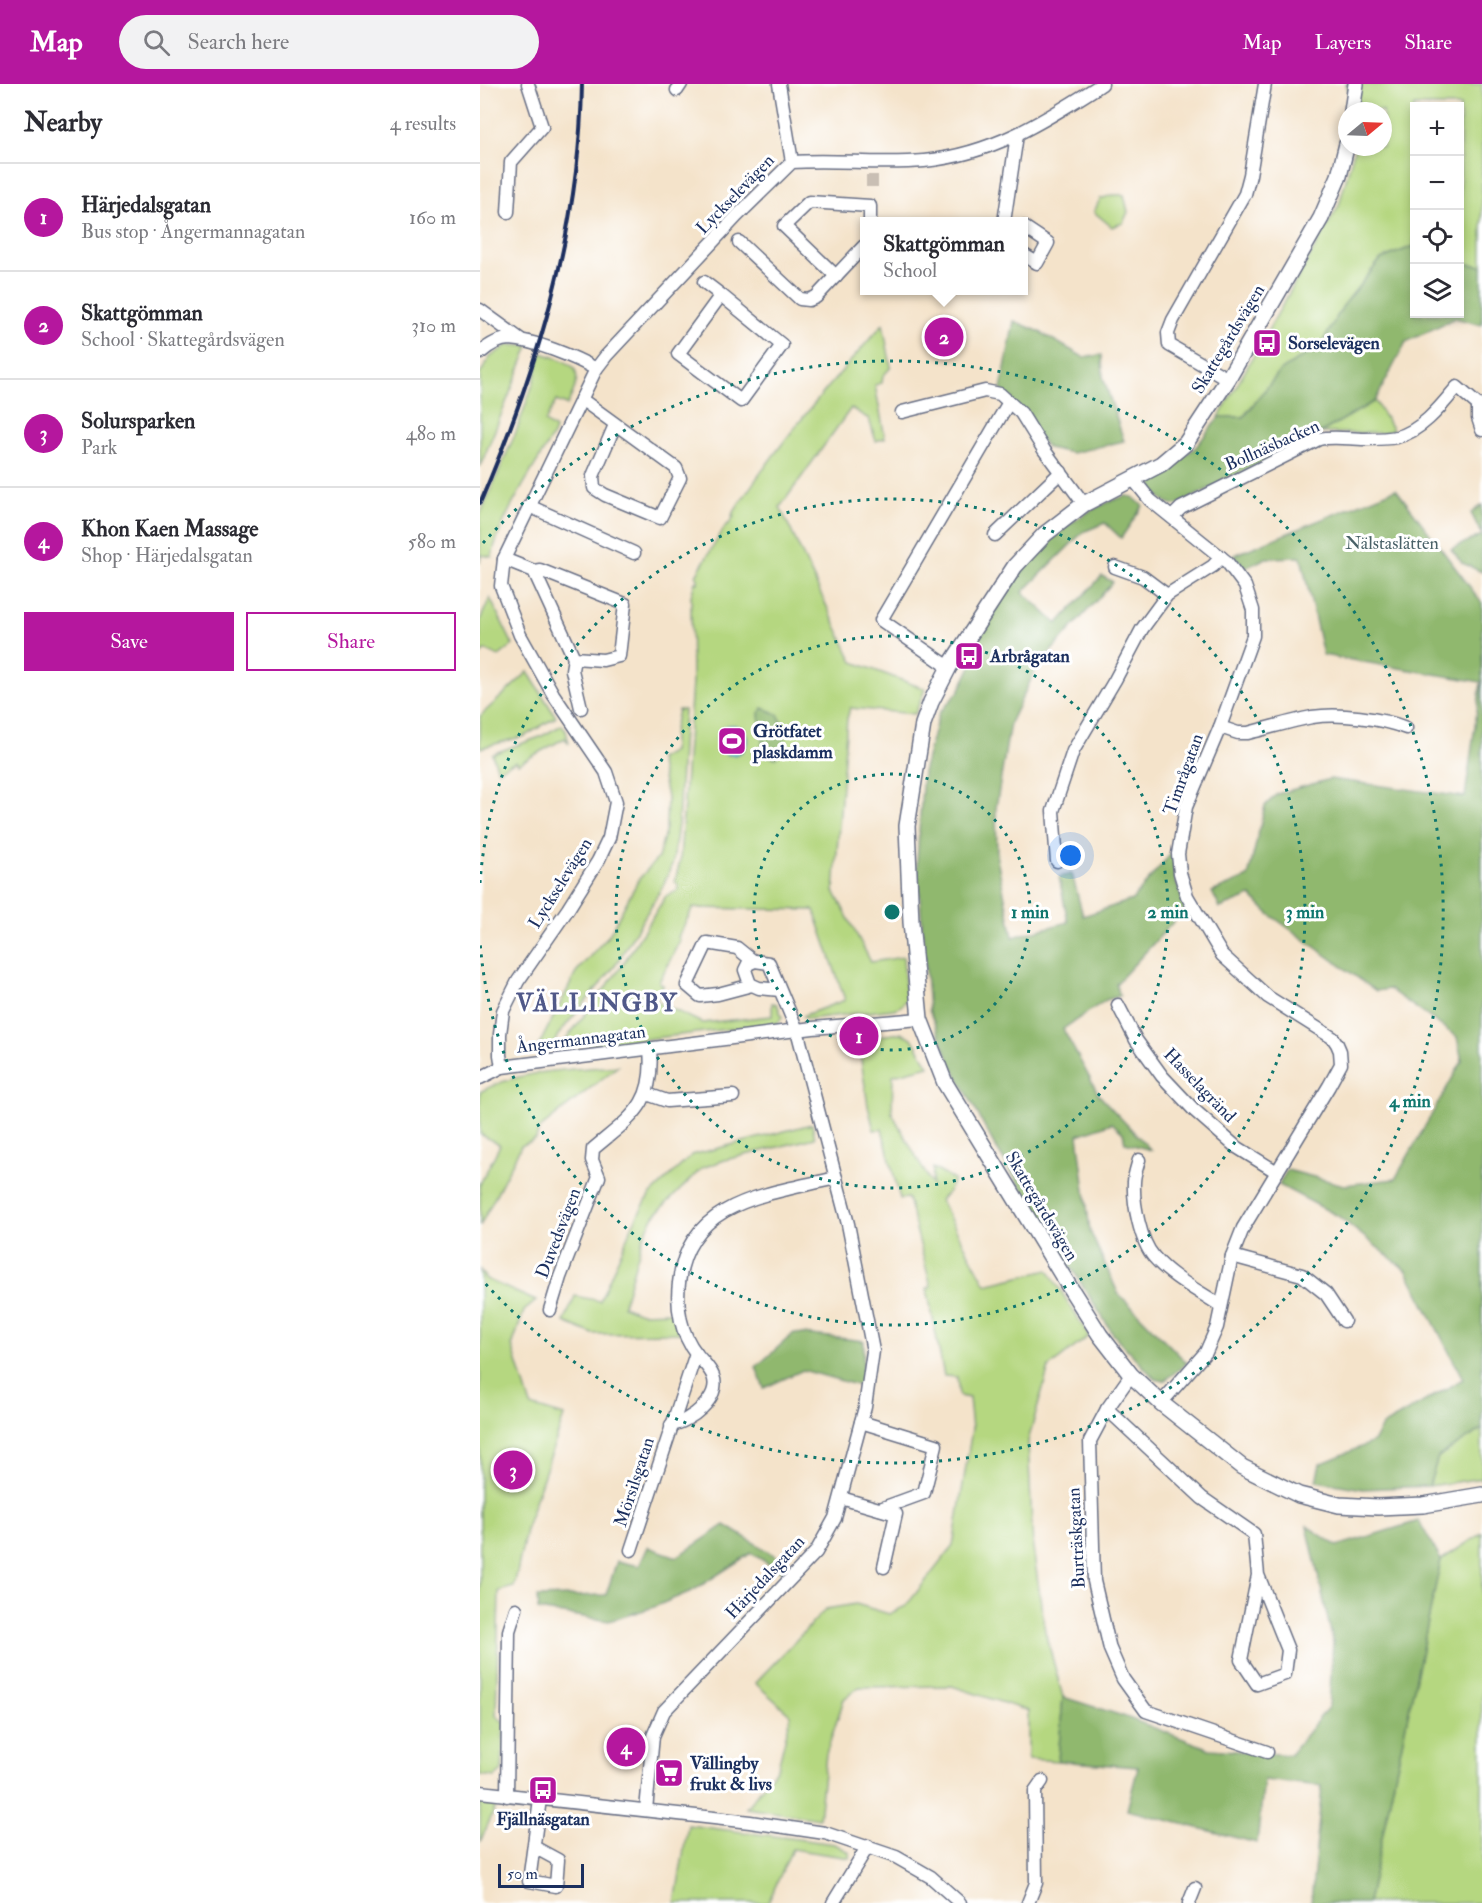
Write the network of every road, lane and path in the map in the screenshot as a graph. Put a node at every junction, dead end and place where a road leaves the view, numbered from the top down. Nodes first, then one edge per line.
1 (528, 84) edge
2 (779, 84) edge
3 (1102, 84) edge
4 (1265, 84) edge
5 (1353, 85) edge
6 (1352, 102) edge
7 (1017, 135) junction
8 (1344, 156) edge
9 (792, 162) junction
10 (508, 212) dead end
11 (870, 217) edge
12 (1008, 217) edge
13 (1028, 230) edge
14 (739, 242) dead end
15 (860, 250) edge
16 (1028, 258) edge
17 (836, 276) junction
18 (704, 282) dead end
19 (722, 295) junction
20 (480, 310) edge
21 (524, 342) junction
22 (480, 353) edge
23 (596, 369) junction
24 (1228, 379) junction
25 (581, 399) junction
26 (1009, 402) junction
27 (1480, 404) edge
28 (902, 412) dead end
29 (615, 424) junction
30 (1482, 430) edge
31 (1060, 472) junction
32 (1134, 479) junction
33 (1084, 504) junction
34 (529, 506) junction
35 (1172, 517) junction
36 (995, 535) dead end
37 (634, 553) dead end
38 (1221, 557) junction
39 (504, 559) junction
40 (1115, 567) dead end
41 (534, 572) junction
42 (1167, 595) junction
43 (574, 658) junction
44 (949, 667) junction
45 (581, 708) dead end
46 (1220, 728) junction
47 (1406, 728) dead end
48 (1057, 861) dead end
49 (753, 962) junction
50 (753, 985) junction
51 (780, 990) junction
52 (1118, 1005) dead end
53 (920, 1019) junction
54 (797, 1030) junction
55 (650, 1049) junction
56 (502, 1067) junction
57 (480, 1078) edge
58 (647, 1094) junction
59 (733, 1096) dead end
60 (1139, 1160) dead end
61 (1277, 1172) junction
62 (836, 1178) junction
63 (1232, 1256) junction
64 (1221, 1306) junction
65 (550, 1310) dead end
66 (1344, 1321) dead end
67 (696, 1353) junction
68 (1131, 1375) junction
69 (1161, 1403) junction
70 (1107, 1409) junction
71 (861, 1422) junction
72 (671, 1425) junction
73 (1482, 1495) edge
74 (841, 1498) junction
75 (880, 1509) junction
76 (632, 1550) dead end
77 (884, 1567) dead end
78 (1258, 1575) junction
79 (516, 1609) dead end
80 (1267, 1752) dead end
81 (1042, 1781) dead end
82 (480, 1792) edge
83 (507, 1796) junction
84 (540, 1799) junction
85 (646, 1810) junction
86 (868, 1846) junction
87 (534, 1847) dead end
88 (1195, 1888) dead end
89 (833, 1903) edge
90 (960, 1903) edge
91 (1028, 1903) edge
92 (1189, 1903) edge

1 - 10 street
2 - 9 street
3 - 7 street, Lyckselevägen
4 - 24 street
5 - 6 street
7 - 9 street, Lyckselevägen
7 - 12 street
8 - 24 street, Skattegårdsvägen
9 - 23 street, Lyckselevägen
11 - 17 street
13 - 16 street
14 - 17 street, Lyckselevägen
15 - 17 street, Lyckselevägen
18 - 19 street
19 - 19 street
20 - 21 street
21 - 22 street
21 - 23 street
23 - 25 street, Lyckselevägen
24 - 32 street, Skattegårdsvägen
25 - 29 street
25 - 34 street, Lyckselevägen
26 - 28 street
26 - 31 street
26 - 44 street
27 - 30 street, Bollnäsbacken
27 - 35 street, Bollnäsbacken
29 - 29 street
31 - 33 street
31 - 36 street
32 - 33 street, Skattegårdsvägen
32 - 35 street, Timrågatan
33 - 44 street, Skattegårdsvägen
34 - 37 street
34 - 39 street, Lyckselevägen
35 - 38 street, Timrågatan
38 - 42 street
38 - 46 street, Timrågatan
39 - 41 street
39 - 56 street, Lyckselevägen
40 - 42 street
41 - 43 street
41 - 43 street
42 - 48 street
43 - 45 street
44 - 53 street, Skattegårdsvägen
46 - 47 street
46 - 61 street, Timrågatan
49 - 50 street
49 - 50 street
49 - 51 street
50 - 51 street
51 - 54 street
52 - 61 street, Hasselagränd
53 - 54 street, Ångermannagatan
53 - 68 street, Skattegårdsvägen
54 - 55 street, Ångermannagatan
54 - 62 street, Härjedalsgatan
55 - 56 street, Ångermannagatan
55 - 58 street, Duvedsvägen
56 - 57 street, Ångermannagatan
58 - 59 street
58 - 65 street, Duvedsvägen
60 - 64 street
61 - 63 street, Timrågatan
62 - 67 street, Mörsilsgatan
62 - 71 street, Härjedalsgatan
63 - 64 street, Timrågatan
63 - 66 street
64 - 69 street, Timrågatan
67 - 72 street, Mörsilsgatan
67 - 72 street, Mörsilsgatan
68 - 69 street, Skattegårdsvägen
68 - 70 street, Burträskgatan
69 - 73 street, Skattegårdsvägen
70 - 78 street
70 - 80 street, Burträskgatan
71 - 74 street, Härjedalsgatan
71 - 75 street
72 - 76 street, Mörsilsgatan
74 - 75 street
74 - 85 street, Härjedalsgatan
75 - 77 street
78 - 78 street
79 - 83 street
81 - 91 street
82 - 83 street
83 - 84 street
84 - 85 street
84 - 87 street
85 - 86 street
86 - 89 street
86 - 90 street
88 - 92 street

